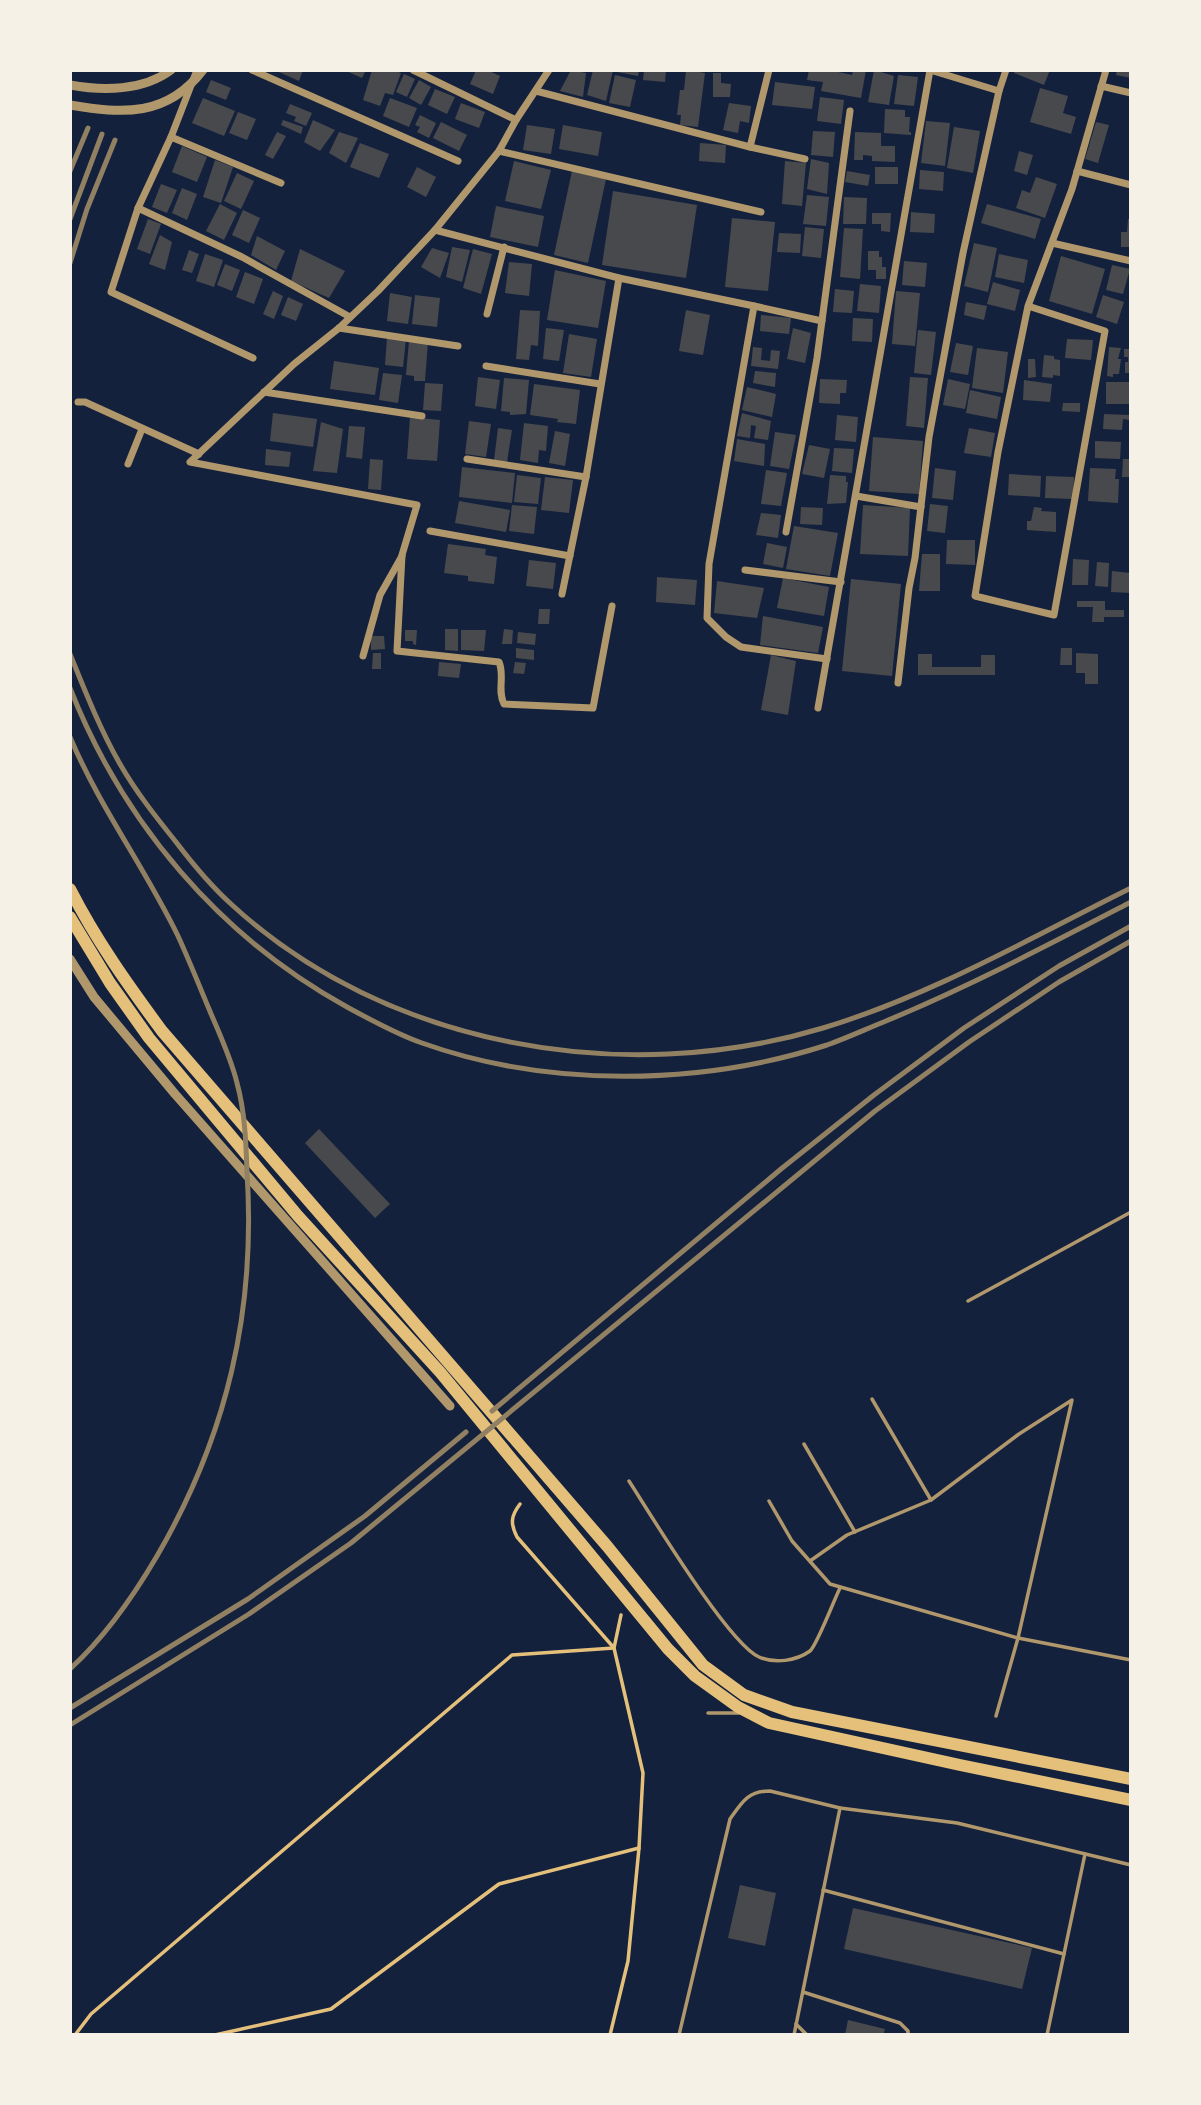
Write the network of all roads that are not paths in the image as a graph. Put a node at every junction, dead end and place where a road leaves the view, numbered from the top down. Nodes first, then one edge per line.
1 (171, 70) edge
2 (197, 70) edge
3 (203, 70) edge
4 (252, 70) edge
5 (414, 70) edge
6 (549, 70) edge
7 (769, 70) edge
8 (930, 70) edge
9 (1006, 70) edge
10 (1107, 70) edge
11 (70, 85) edge
12 (1101, 86) junction
13 (536, 91) junction
14 (999, 91) junction
15 (1131, 93) edge
16 (70, 105) edge
17 (850, 111) dead end
18 (516, 120) junction
19 (170, 137) junction
20 (750, 147) junction
21 (499, 151) junction
22 (805, 159) dead end
23 (458, 161) dead end
24 (1077, 171) junction
25 (281, 183) dead end
26 (1131, 185) edge
27 (138, 208) junction
28 (761, 212) dead end
29 (435, 230) junction
30 (1052, 243) junction
31 (504, 247) junction
32 (1131, 261) edge
33 (619, 278) junction
34 (754, 306) junction
35 (1028, 306) junction
36 (487, 314) dead end
37 (350, 317) junction
38 (822, 321) junction
39 (339, 328) junction
40 (458, 346) dead end
41 (253, 358) dead end
42 (486, 366) dead end
43 (600, 384) junction
44 (264, 392) junction
45 (78, 402) dead end
46 (422, 416) dead end
47 (142, 429) junction
48 (199, 454) junction
49 (467, 459) dead end
50 (128, 464) dead end
51 (586, 477) junction
52 (856, 496) junction
53 (921, 507) junction
54 (430, 531) dead end
55 (786, 532) dead end
56 (402, 555) junction
57 (570, 556) junction
58 (745, 570) dead end
59 (841, 582) junction
60 (562, 593) dead end
61 (612, 606) dead end
62 (363, 656) dead end
63 (827, 659) junction
64 (898, 683) dead end
65 (818, 708) dead end
66 (70, 889) edge
67 (70, 917) edge
68 (70, 959) edge
69 (1131, 1212) edge
70 (968, 1301) dead end
71 (872, 1399) dead end
72 (450, 1406) dead end
73 (804, 1444) dead end
74 (629, 1481) dead end
75 (931, 1500) junction
76 (769, 1501) dead end
77 (855, 1532) junction
78 (810, 1561) junction
79 (840, 1588) junction
80 (1018, 1638) junction
81 (1131, 1660) edge
82 (708, 1713) dead end
83 (749, 1713) junction
84 (996, 1716) dead end
85 (1131, 1779) edge
86 (1131, 1800) edge
87 (840, 1808) junction
88 (1085, 1854) junction
89 (1131, 1865) edge
90 (823, 1890) junction
91 (1064, 1954) junction
92 (803, 1992) junction
93 (796, 2024) junction
94 (679, 2035) edge
95 (794, 2035) edge
96 (807, 2035) edge
97 (908, 2035) edge
98 (1047, 2035) edge

1 - 11 street
2 - 19 street
3 - 16 street
4 - 23 street
5 - 18 street
6 - 13 street
7 - 20 street
8 - 14 street
8 - 52 street
9 - 14 street
10 - 12 street
12 - 15 street
12 - 24 street
13 - 18 street
13 - 20 street
14 - 53 street
17 - 38 street
18 - 21 street
19 - 25 street
19 - 27 street
20 - 22 street
21 - 28 street
21 - 29 street
24 - 26 street
24 - 30 street
27 - 37 street
27 - 41 street
29 - 31 street
29 - 37 street
30 - 32 street
30 - 35 street
31 - 33 street
31 - 36 street
33 - 34 street
33 - 43 street
34 - 38 street
34 - 63 street
35 - 35 street
37 - 39 street
38 - 55 street
39 - 40 street
39 - 44 street
42 - 43 street
43 - 51 street
44 - 46 street
44 - 48 street
45 - 47 street
47 - 48 street
47 - 50 street
48 - 56 street
49 - 51 street
51 - 57 street
52 - 53 street
52 - 59 street
53 - 64 street
54 - 57 street
56 - 61 street
56 - 62 street
57 - 60 street
58 - 59 street
59 - 63 street
63 - 65 street
66 - 85 highway
67 - 83 highway
68 - 72 street
69 - 70 lane
71 - 75 lane
73 - 77 lane
74 - 79 lane
75 - 77 lane
75 - 80 lane
76 - 78 lane
77 - 78 lane
78 - 79 lane
79 - 80 lane
80 - 81 lane
80 - 84 lane
82 - 83 lane
83 - 86 highway
87 - 88 lane
87 - 90 lane
87 - 94 lane
88 - 89 lane
88 - 91 lane
90 - 91 lane
90 - 92 lane
91 - 98 lane
92 - 93 lane
92 - 97 lane
93 - 95 lane
93 - 96 lane

